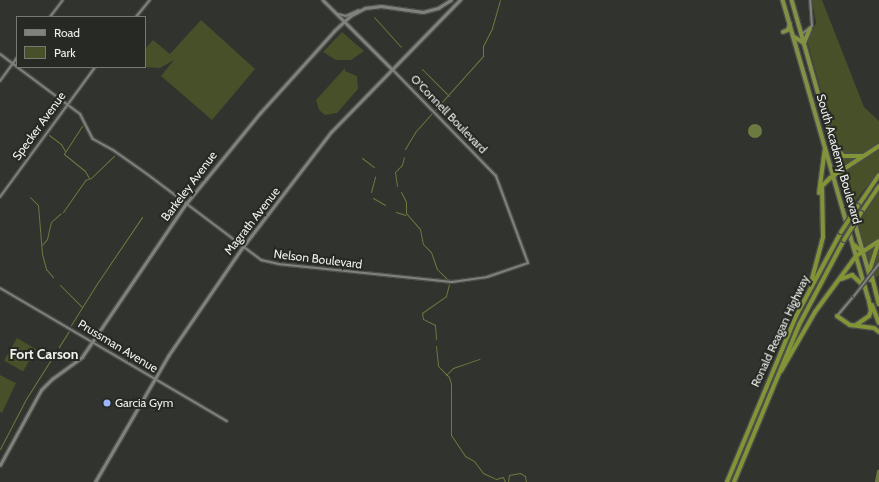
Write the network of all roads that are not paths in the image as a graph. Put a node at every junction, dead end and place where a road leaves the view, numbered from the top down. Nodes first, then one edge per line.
1 (64, 0) edge
2 (150, 0) edge
3 (323, 0) edge
4 (451, 0) edge
5 (460, 0) edge
6 (783, 0) edge
7 (792, 0) edge
8 (810, 0) edge
9 (360, 10) junction
10 (337, 14) junction
11 (51, 16) edge
12 (137, 16) edge
13 (345, 21) junction
14 (790, 25) junction
15 (810, 29) junction
16 (783, 32) dead end
17 (802, 34) junction
18 (793, 36) junction
19 (804, 43) junction
20 (0, 54) edge
21 (16, 60) edge
22 (13, 64) junction
23 (16, 66) edge
24 (18, 68) edge
25 (94, 68) edge
26 (392, 68) junction
27 (0, 81) edge
28 (66, 104) junction
29 (831, 139) junction
30 (879, 146) edge
31 (825, 148) junction
32 (866, 155) junction
33 (840, 173) junction
34 (879, 175) edge
35 (833, 176) junction
36 (879, 186) edge
37 (0, 197) edge
38 (821, 200) junction
39 (185, 205) junction
40 (879, 242) edge
41 (853, 244) junction
42 (242, 248) junction
43 (861, 251) junction
44 (856, 256) junction
45 (528, 263) joint
46 (879, 264) edge
47 (839, 280) junction
48 (871, 280) junction
49 (865, 287) junction
50 (0, 288) edge
51 (873, 288) junction
52 (868, 297) junction
53 (879, 299) edge
54 (802, 303) junction
55 (879, 304) edge
56 (837, 316) joint
57 (879, 323) edge
58 (854, 326) junction
59 (879, 332) edge
60 (93, 341) junction
61 (154, 378) junction
62 (776, 380) junction
63 (227, 421) dead end
64 (0, 466) edge
65 (95, 482) edge
66 (727, 482) edge
67 (734, 482) edge

1 - 11 street
2 - 12 street
3 - 10 main road, O'Connell Boulevard
4 - 9 main road, Barkeley Avenue
5 - 26 main road, Magrath Avenue
6 - 14 highway, South Academy Boulevard
7 - 17 highway, South Academy Boulevard
8 - 15 street
9 - 10 street
9 - 13 main road, Barkeley Avenue
10 - 13 main road, O'Connell Boulevard
13 - 26 main road, O'Connell Boulevard
13 - 39 main road, Barkeley Avenue
14 - 16 highway
14 - 17 highway
14 - 18 highway, South Academy Boulevard
15 - 17 street
15 - 19 highway
17 - 19 highway, South Academy Boulevard
18 - 19 highway
18 - 31 highway, South Academy Boulevard
19 - 29 highway, South Academy Boulevard
20 - 22 street
21 - 22 street
22 - 23 street, Nelson Boulevard
22 - 27 street
24 - 28 street, Nelson Boulevard
25 - 28 street, Specker Avenue
26 - 42 main road, Magrath Avenue
26 - 45 street, O'Connell Boulevard
28 - 37 street, Specker Avenue
28 - 39 street, Nelson Boulevard
29 - 32 highway
29 - 33 highway, South Academy Boulevard
30 - 32 highway
31 - 35 highway, South Academy Boulevard
31 - 38 highway
32 - 33 highway
33 - 35 highway
33 - 43 highway, South Academy Boulevard
34 - 54 highway, Ronald Reagan Highway, bridge
35 - 38 highway
35 - 41 highway, South Academy Boulevard
36 - 62 highway, Ronald Reagan Highway, bridge
38 - 54 highway
39 - 42 street, Nelson Boulevard
39 - 60 main road, Barkeley Avenue
40 - 43 highway
40 - 48 highway
41 - 43 highway
41 - 44 highway, South Academy Boulevard
42 - 45 street, Nelson Boulevard
42 - 61 main road, Magrath Avenue
43 - 44 highway
43 - 48 highway, South Academy Boulevard
44 - 47 highway
44 - 49 highway, South Academy Boulevard
46 - 56 street, bridge
47 - 49 highway
47 - 62 highway
48 - 51 highway, South Academy Boulevard
49 - 52 highway, South Academy Boulevard
50 - 60 street, Prussman Avenue
51 - 53 highway
51 - 55 highway, South Academy Boulevard
52 - 57 highway, South Academy Boulevard
52 - 58 highway
54 - 66 highway, Ronald Reagan Highway
56 - 58 highway
58 - 59 highway
60 - 61 street, Prussman Avenue
60 - 64 main road, Barkeley Avenue
61 - 63 street, Prussman Avenue
61 - 65 main road, Magrath Avenue
62 - 67 highway, Ronald Reagan Highway

